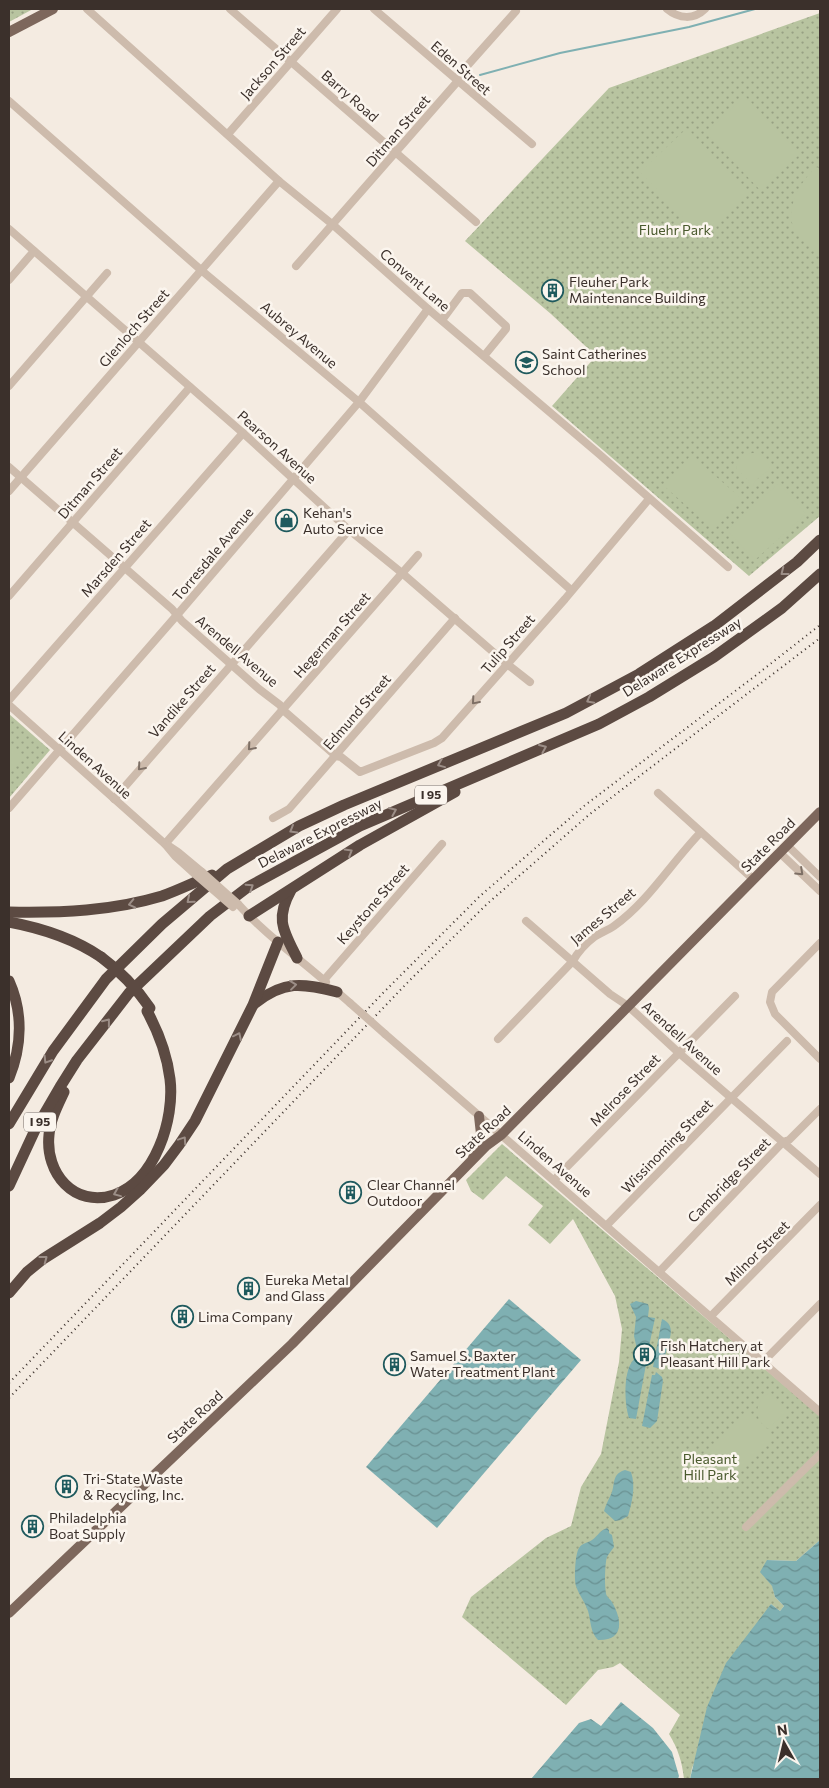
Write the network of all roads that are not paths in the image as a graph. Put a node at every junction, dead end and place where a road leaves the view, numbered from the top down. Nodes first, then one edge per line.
1 (53, 9) edge
2 (87, 9) edge
3 (230, 9) edge
4 (337, 9) edge
5 (374, 9) edge
6 (667, 9) edge
7 (705, 9) edge
8 (516, 11) dead end
9 (692, 12) edge
10 (9, 32) edge
11 (291, 62) junction
12 (457, 82) junction
13 (9, 101) edge
14 (228, 134) junction
15 (532, 144) dead end
16 (396, 153) junction
17 (279, 181) junction
18 (476, 222) dead end
19 (332, 224) junction
20 (9, 230) edge
21 (34, 252) junction
22 (296, 266) dead end
23 (202, 270) junction
24 (107, 273) dead end
25 (9, 280) edge
26 (86, 297) junction
27 (428, 309) junction
28 (442, 320) junction
29 (138, 342) junction
30 (484, 356) junction
31 (9, 386) edge
32 (190, 387) junction
33 (358, 402) junction
34 (243, 433) junction
35 (9, 467) edge
36 (20, 477) junction
37 (294, 479) junction
38 (9, 491) edge
39 (649, 498) junction
40 (72, 523) junction
41 (349, 530) junction
42 (820, 540) edge
43 (418, 555) dead end
44 (728, 567) dead end
45 (124, 568) junction
46 (402, 573) junction
47 (820, 574) edge
48 (571, 590) junction
49 (9, 596) edge
50 (177, 616) junction
51 (455, 618) junction
52 (507, 664) junction
53 (231, 665) junction
54 (530, 682) dead end
55 (9, 700) edge
56 (9, 705) edge
57 (283, 710) junction
58 (60, 750) junction
59 (336, 756) junction
60 (517, 759) junction
61 (360, 772) joint
62 (658, 794) dead end
63 (114, 799) junction
64 (9, 808) edge
65 (820, 812) edge
66 (273, 818) dead end
67 (701, 832) junction
68 (165, 844) junction
69 (442, 844) dead end
70 (784, 850) junction
71 (227, 869) junction
72 (820, 877) edge
73 (753, 879) junction
74 (291, 889) junction
75 (820, 891) edge
76 (9, 912) edge
77 (249, 916) junction
78 (526, 921) dead end
79 (9, 922) edge
80 (9, 927) edge
81 (278, 942) junction
82 (820, 943) edge
83 (297, 958) junction
84 (99, 959) junction
85 (573, 961) junction
86 (324, 980) junction
87 (9, 981) edge
88 (337, 992) junction
89 (735, 996) dead end
90 (253, 1005) junction
91 (628, 1006) junction
92 (149, 1010) junction
93 (498, 1039) dead end
94 (787, 1041) dead end
95 (679, 1053) junction
96 (820, 1059) edge
97 (77, 1060) junction
98 (9, 1078) edge
99 (731, 1098) junction
100 (820, 1109) edge
101 (480, 1116) junction
102 (9, 1124) edge
103 (501, 1134) junction
104 (783, 1142) junction
105 (473, 1159) junction
106 (820, 1174) edge
107 (554, 1180) junction
108 (9, 1186) edge
109 (140, 1190) junction
110 (820, 1205) edge
111 (607, 1225) junction
112 (659, 1272) junction
113 (9, 1292) edge
114 (820, 1304) edge
115 (711, 1316) junction
116 (763, 1362) junction
117 (820, 1412) edge
118 (820, 1454) edge
119 (746, 1527) dead end
120 (9, 1612) edge

1 - 10 main road
2 - 14 street, Convent Lane
3 - 11 street, Barry Road
4 - 11 street, Jackson Street
5 - 12 street, Eden Street
6 - 9 street
7 - 9 street
8 - 12 street, Ditman Street
11 - 14 street, Jackson Street
11 - 16 street, Barry Road
12 - 15 street, Eden Street
12 - 16 street, Ditman Street
13 - 23 street, Aubrey Avenue
14 - 17 street, Convent Lane
16 - 18 street, Barry Road
16 - 19 street, Ditman Street
17 - 19 street, Convent Lane
17 - 23 street, Glenloch Street
19 - 22 street, Ditman Street
19 - 27 street, Convent Lane
20 - 21 street, Pearson Avenue
21 - 25 street
21 - 26 street, Pearson Avenue
23 - 29 street, Glenloch Street
23 - 33 street, Aubrey Avenue
24 - 26 street
26 - 29 street, Pearson Avenue
26 - 31 street
27 - 28 street, Convent Lane
27 - 33 street, Torresdale Avenue
28 - 30 street, Convent Lane
28 - 30 street
29 - 32 street, Pearson Avenue
29 - 36 street, Glenloch Street
30 - 39 street, Convent Lane
32 - 34 street, Pearson Avenue
32 - 40 street, Ditman Street
33 - 37 street, Torresdale Avenue
33 - 48 street, Aubrey Avenue
34 - 37 street, Pearson Avenue
34 - 45 street, Marsden Street
35 - 36 street, Arendell Avenue
36 - 38 street, Glenloch Street
36 - 40 street, Arendell Avenue
37 - 41 street, Pearson Avenue
37 - 50 street, Torresdale Avenue
39 - 44 street, Convent Lane
39 - 48 street, Tulip Street
40 - 45 street, Arendell Avenue
40 - 49 street, Ditman Street
41 - 46 street, Pearson Avenue
41 - 53 street, Vandike Street
42 -> 71 highway, Delaware Expressway / I 95
43 - 46 street, Hegerman Street
45 - 50 street, Arendell Avenue
45 - 55 street, Marsden Street
46 - 51 street, Pearson Avenue
46 - 57 street, Hegerman Street
60 -> 47 highway, Delaware Expressway / I 95
48 - 52 street, Tulip Street
50 - 53 street, Arendell Avenue
50 - 58 street, Torresdale Avenue
51 - 52 street, Pearson Avenue
51 - 59 street, Edmund Street
52 - 54 street, Pearson Avenue
52 -> 61 street, Tulip Street
53 - 57 street, Arendell Avenue
53 -> 63 street, Vandike Street
56 - 58 street, Linden Avenue
57 - 59 street, Arendell Avenue
57 -> 68 street, Hegerman Street
58 - 63 street, Linden Avenue
58 - 64 street, Torresdale Avenue
59 - 61 street, Arendell Avenue
59 - 66 street, Edmund Street
74 -> 60 highway
97 -> 60 highway, Delaware Expressway / I 95
62 - 67 street
63 - 68 street, Linden Avenue
65 - 70 main road, State Road
67 - 73 street
67 - 85 street, James Street
68 - 77 street, Linden Avenue, bridge
69 - 86 street, Keystone Street
70 - 72 street
70 - 73 main road, State Road
70 -> 75 street
71 -> 76 highway
71 -> 102 highway, Delaware Expressway / I 95
73 - 91 main road, State Road
74 - 77 highway
74 - 83 highway
77 - 81 street, Linden Avenue
78 - 85 street, Arendell Avenue
79 - 84 highway
80 - 84 highway
81 - 83 street, Linden Avenue
81 - 90 highway
82 - 96 street
83 - 86 street, Linden Avenue
84 - 92 highway, bridge
85 - 91 street, Arendell Avenue
85 - 93 street, James Street
86 - 88 street, Linden Avenue
87 - 98 highway
90 -> 88 highway
88 - 101 street, Linden Avenue, bridge
89 - 95 street, Melrose Street
109 -> 90 highway
91 - 95 street, Arendell Avenue
91 - 103 main road, State Road
92 -> 97 highway
92 - 109 highway
94 - 99 street, Wissinoming Street
95 - 99 street, Arendell Avenue
95 - 107 street, Melrose Street
97 - 108 highway, Delaware Expressway / I 95
99 - 104 street, Arendell Avenue
99 - 111 street, Wissinoming Street
100 - 104 street, Cambridge Street
101 - 103 street, Linden Avenue
101 - 105 main road
103 - 105 main road, State Road
103 - 107 street, Linden Avenue
104 - 106 street, Arendell Avenue
104 - 112 street, Cambridge Street
105 - 120 main road, State Road
107 - 111 street, Linden Avenue
113 -> 109 highway
110 - 115 street, Milnor Street
111 - 112 street, Linden Avenue
112 - 115 street, Linden Avenue
114 - 116 street
115 - 116 street, Linden Avenue
116 - 117 street, Linden Avenue
118 - 119 street

